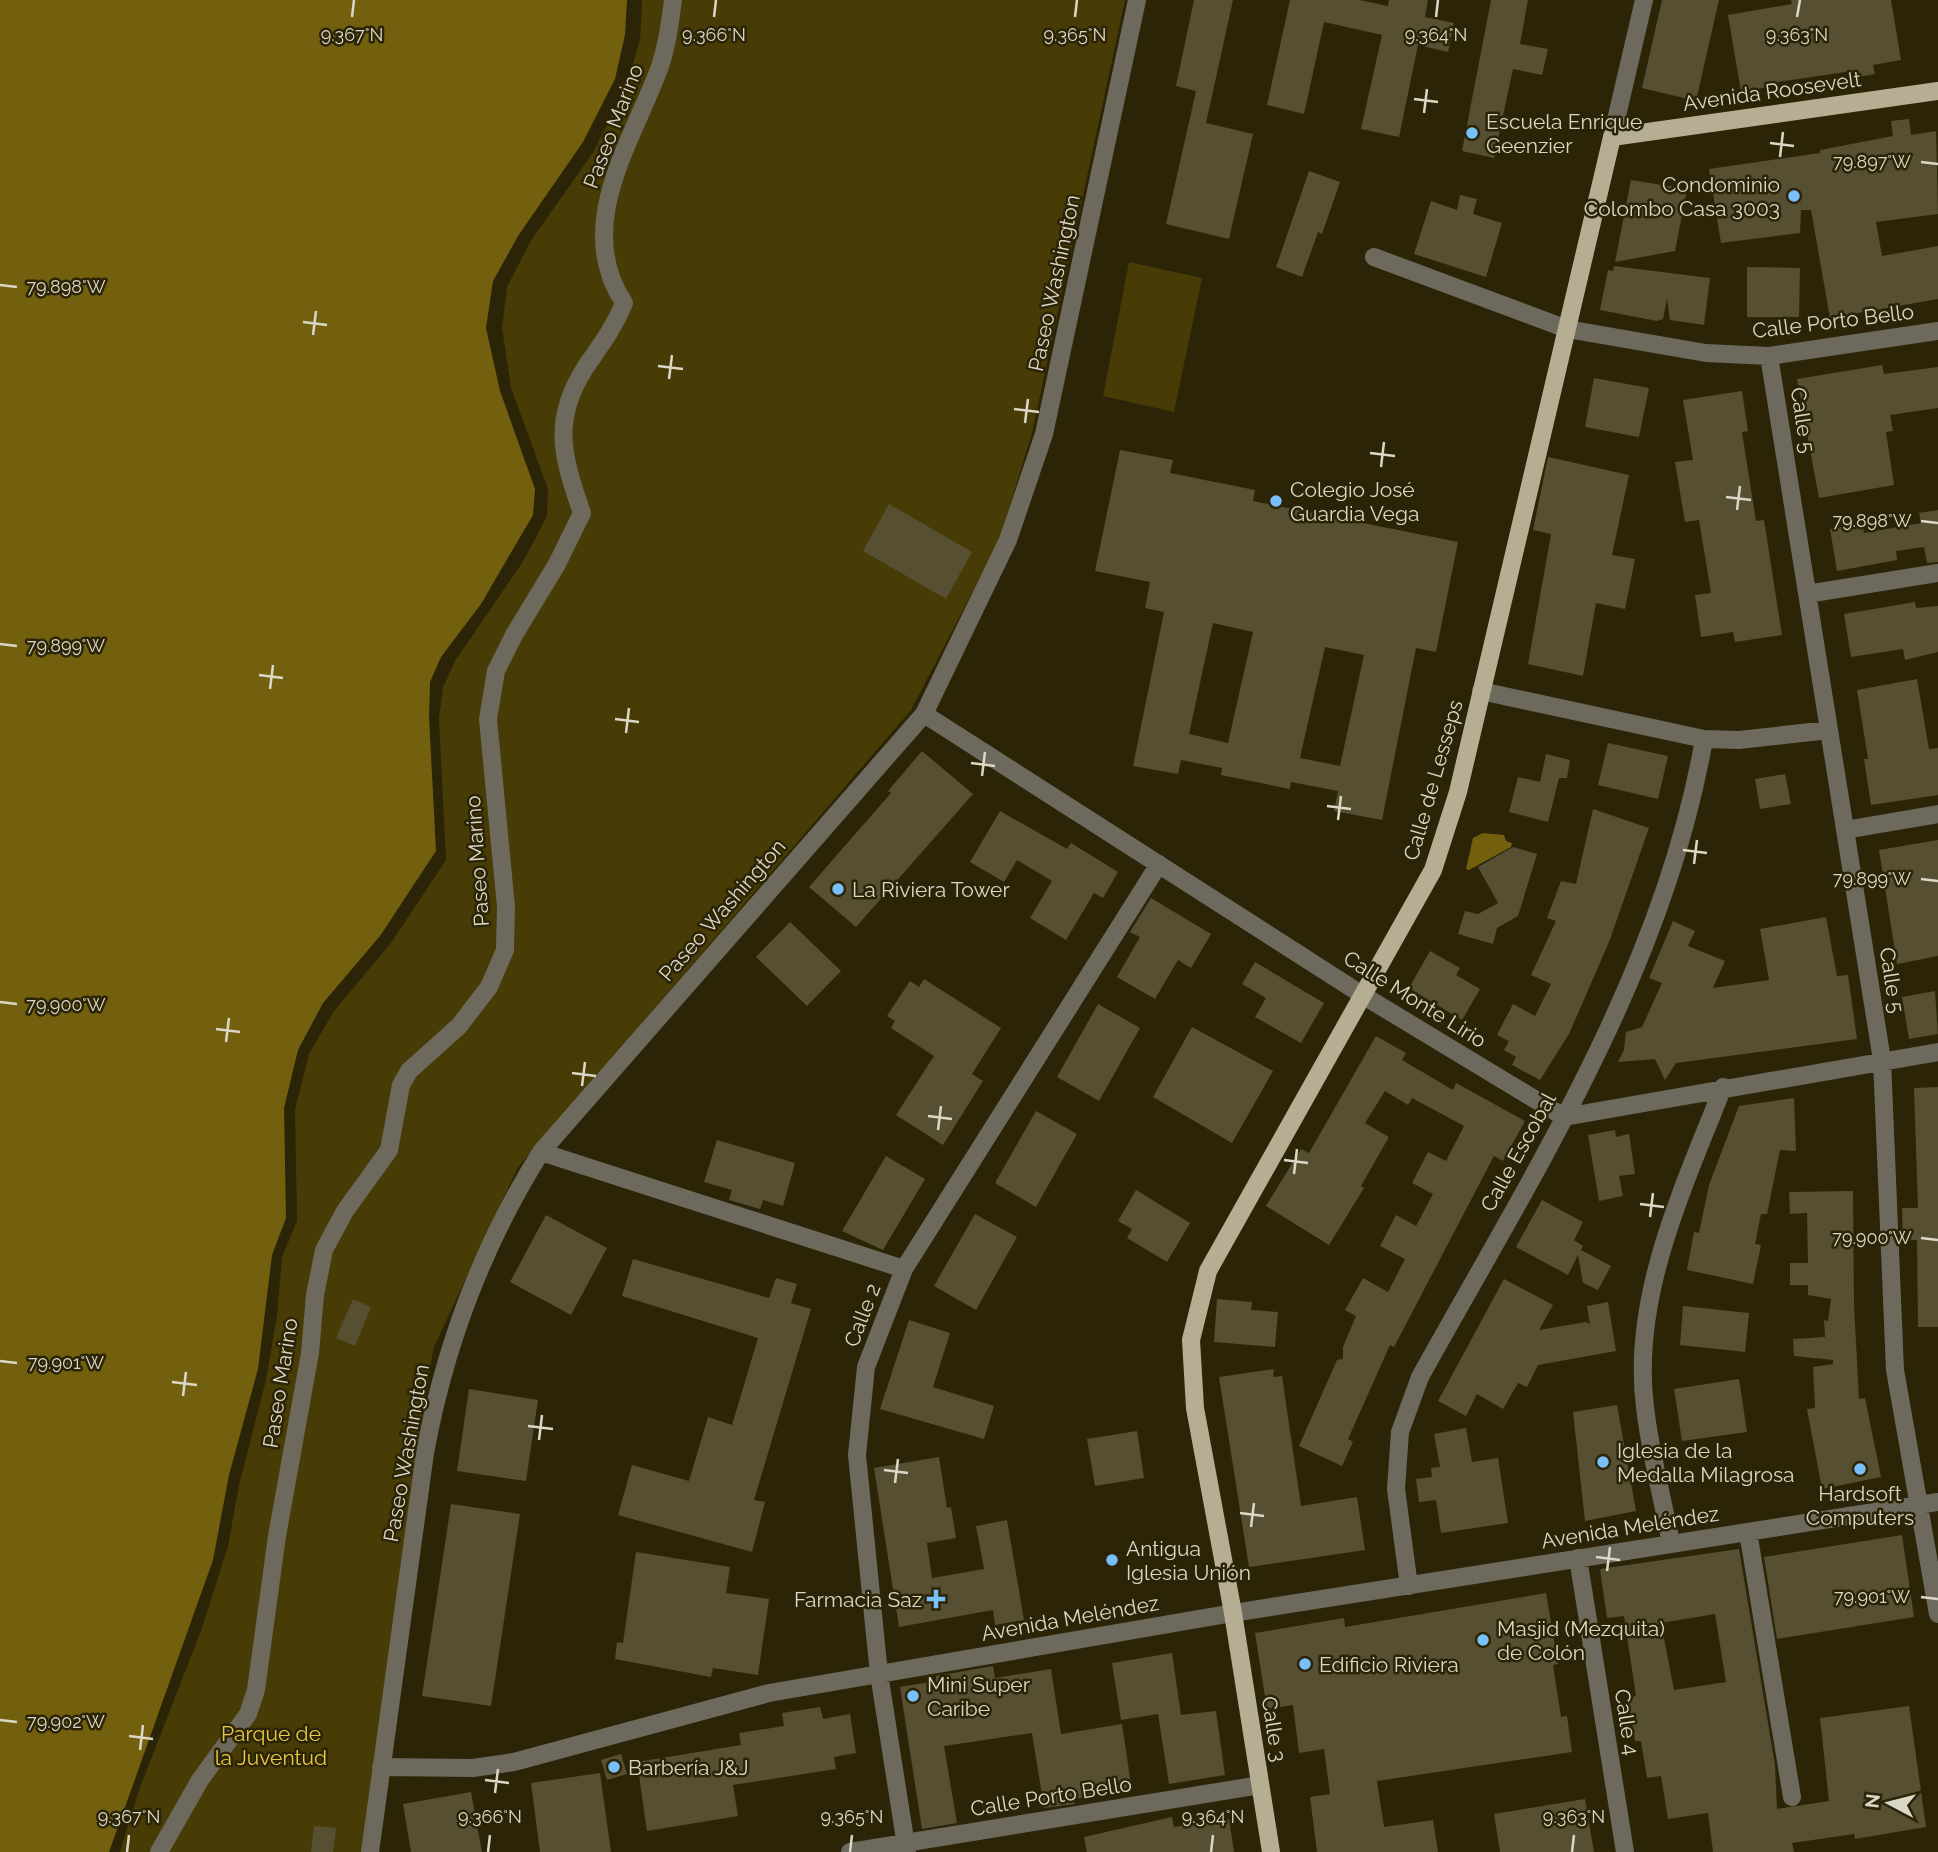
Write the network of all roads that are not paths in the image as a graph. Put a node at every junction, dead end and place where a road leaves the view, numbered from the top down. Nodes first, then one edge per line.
1 (673, 0) edge
2 (1138, 0) edge
3 (1644, 0) edge
4 (1938, 91) edge
5 (1612, 137) junction
6 (1374, 257) dead end
7 (1567, 329) junction
8 (1938, 331) edge
9 (1769, 356) junction
10 (1938, 573) edge
11 (1807, 594) junction
12 (1481, 691) junction
13 (924, 713) junction
14 (1829, 730) junction
15 (1704, 739) junction
16 (1938, 814) edge
17 (1845, 830) junction
18 (1159, 864) junction
19 (1364, 996) junction
20 (1938, 1052) edge
21 (1882, 1060) junction
22 (1723, 1087) junction
23 (1564, 1117) junction
24 (541, 1152) junction
25 (904, 1269) junction
26 (1929, 1503) edge
27 (1748, 1532) junction
28 (1671, 1544) junction
29 (1578, 1559) junction
30 (1409, 1586) junction
31 (1233, 1613) junction
32 (1938, 1614) edge
33 (879, 1674) junction
34 (381, 1767) junction
35 (1260, 1786) junction
36 (1792, 1797) dead end
37 (906, 1847) edge
38 (159, 1852) edge
39 (370, 1852) edge
40 (850, 1852) edge
41 (1270, 1852) edge
42 (1625, 1852) edge

1 - 38 street, Paseo Marino
2 - 13 street, Paseo Washington
3 - 5 street, Calle de Lesseps
4 - 5 main road, Avenida Roosevelt
5 - 7 main road, Calle de Lesseps
6 - 7 street, Calle Porto Bello
7 - 9 street, Calle Porto Bello
7 - 12 main road, Calle de Lesseps
8 - 9 street, Calle Porto Bello
9 - 11 street, Calle 5
10 - 11 street
11 - 14 street, Calle 5
12 - 15 street
12 - 19 main road, Calle de Lesseps
13 - 18 street, Calle Monte Lirio
13 - 24 street, Paseo Washington
14 - 15 street
14 - 17 street, Calle 5
15 - 23 street, Calle Escobal
16 - 17 street
17 - 21 street, Calle 5
18 - 19 street, Calle Monte Lirio
18 - 25 street, Calle 2
19 - 23 street, Calle Monte Lirio
19 - 31 main road, Calle de Lesseps
20 - 21 street
21 - 22 street
21 - 26 street, Calle 5
22 - 23 street
22 - 28 street
23 - 30 street, Calle Escobal
24 - 25 street
24 - 34 street, Paseo Washington
25 - 33 street, Calle 2
26 - 27 street, Avenida Meléndez
26 - 32 street, Calle 5
27 - 28 street, Avenida Meléndez
27 - 36 street
28 - 29 street, Avenida Meléndez
29 - 30 street, Avenida Meléndez
29 - 42 street, Calle 4
30 - 31 street, Avenida Meléndez
31 - 33 street, Avenida Meléndez
31 - 35 main road, Calle 3
33 - 34 street, Avenida Meléndez
33 - 37 street, Calle 2
34 - 39 street, Paseo Washington
35 - 37 street, Calle Porto Bello
35 - 41 main road, Calle 3
37 - 40 street, Calle Porto Bello

